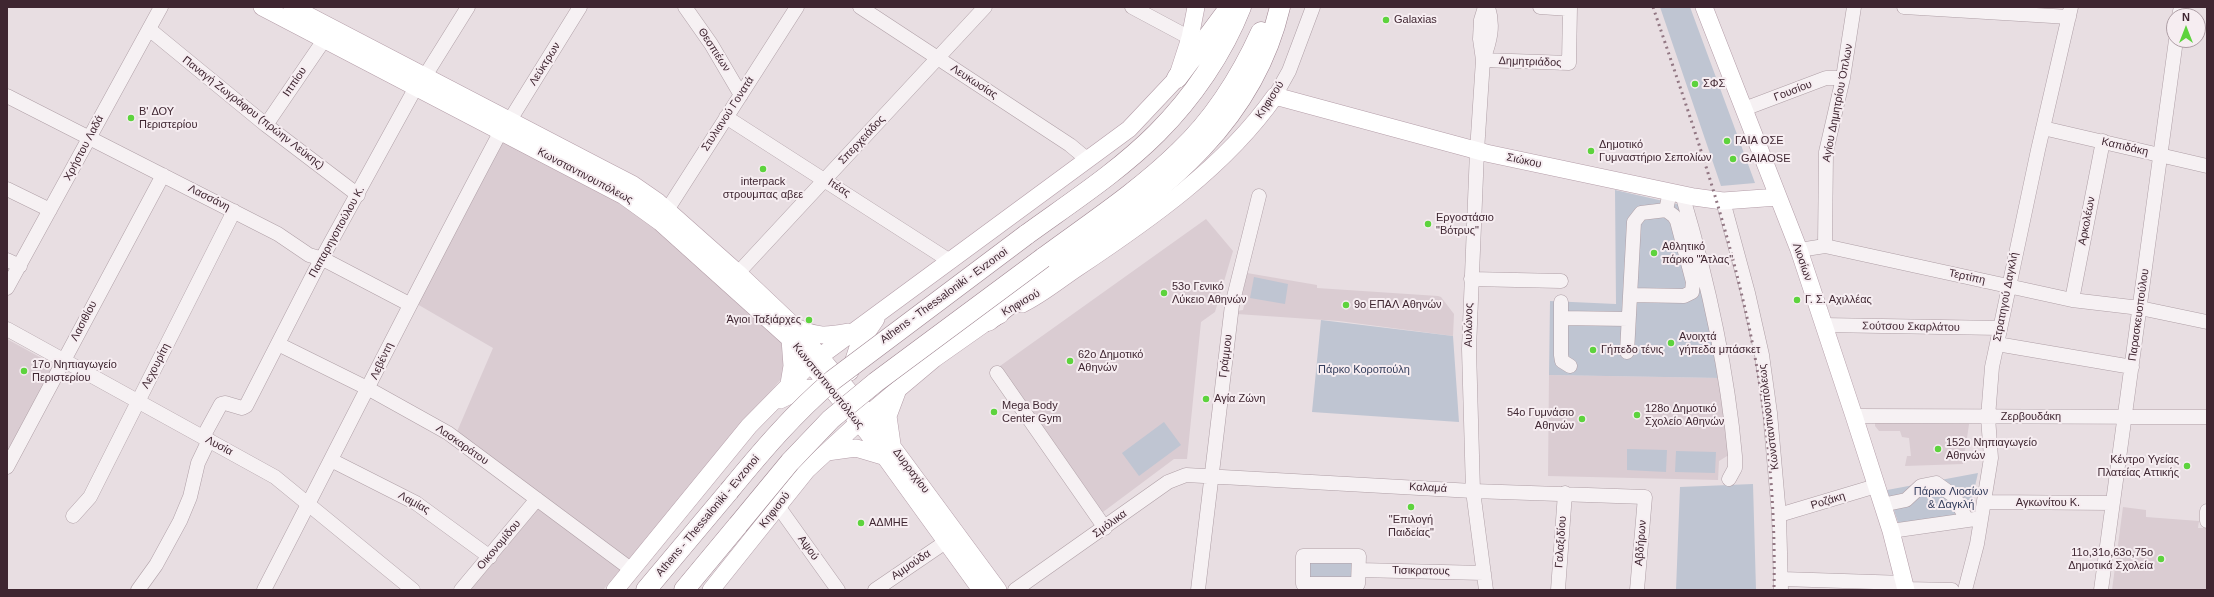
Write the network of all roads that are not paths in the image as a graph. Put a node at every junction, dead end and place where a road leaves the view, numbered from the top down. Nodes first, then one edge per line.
1 (161, 7) edge
2 (262, 7) edge
3 (292, 7) edge
4 (468, 7) edge
5 (580, 7) edge
6 (685, 7) edge
7 (797, 7) edge
8 (860, 7) edge
9 (985, 7) edge
10 (1132, 7) edge
11 (1196, 7) edge
12 (1230, 7) edge
13 (1241, 7) edge
14 (1273, 7) edge
15 (1280, 7) edge
16 (1313, 7) edge
17 (1486, 7) edge
18 (1540, 7) edge
19 (1704, 7) edge
20 (1854, 7) edge
21 (1913, 7) edge
22 (1570, 8) edge
23 (1953, 9) edge
24 (2070, 12) edge
25 (149, 29) junction
26 (1190, 38) junction
27 (324, 40) junction
28 (2175, 48) edge
29 (938, 58) junction
30 (1483, 60) junction
31 (1177, 78) junction
32 (1843, 78) junction
33 (421, 82) junction
34 (741, 95) junction
35 (7, 96) edge
36 (1275, 96) junction
37 (1744, 109) junction
38 (726, 116) junction
39 (266, 125) junction
40 (505, 126) junction
41 (2043, 128) junction
42 (90, 137) junction
43 (2103, 142) junction
44 (1477, 151) junction
45 (2160, 155) junction
46 (1088, 160) junction
47 (2207, 166) edge
48 (163, 175) junction
49 (825, 179) junction
50 (7, 189) edge
51 (1676, 193) junction
52 (358, 195) junction
53 (1259, 196) dead end
54 (1778, 197) junction
55 (1723, 201) junction
56 (50, 210) junction
57 (1666, 210) junction
58 (234, 211) junction
59 (663, 216) junction
60 (1824, 246) junction
61 (1799, 250) junction
62 (323, 259) junction
63 (950, 261) junction
64 (13, 263) edge
65 (738, 273) junction
66 (1471, 279) junction
67 (1561, 281) dead end
68 (2008, 285) junction
69 (7, 288) edge
70 (1631, 296) junction
71 (2072, 300) junction
72 (1561, 302) dead end
73 (409, 304) junction
74 (2140, 308) junction
75 (884, 309) junction
76 (1561, 318) junction
77 (1628, 319) junction
78 (988, 321) junction
79 (2207, 322) edge
80 (1823, 325) junction
81 (2000, 328) junction
82 (7, 329) edge
83 (852, 331) junction
84 (793, 333) junction
85 (278, 344) junction
86 (1997, 344) junction
87 (1627, 352) dead end
88 (815, 359) junction
89 (62, 362) junction
90 (1570, 366) dead end
91 (2132, 367) junction
92 (924, 368) junction
93 (997, 373) dead end
94 (789, 384) junction
95 (369, 389) junction
96 (830, 389) junction
97 (848, 390) junction
98 (898, 390) junction
99 (138, 402) junction
100 (760, 415) junction
101 (1854, 416) junction
102 (2125, 416) junction
103 (1988, 417) junction
104 (2207, 417) edge
105 (864, 419) junction
106 (206, 438) junction
107 (888, 451) junction
108 (827, 452) junction
109 (331, 460) junction
110 (7, 467) edge
111 (807, 470) junction
112 (1211, 478) junction
113 (1729, 479) dead end
114 (1876, 486) junction
115 (1473, 490) junction
116 (1565, 493) junction
117 (1645, 497) joint
118 (537, 499) junction
119 (1984, 502) junction
120 (2113, 503) junction
121 (308, 505) junction
122 (1882, 505) junction
123 (778, 506) junction
124 (1780, 515) junction
125 (73, 516) dead end
126 (1974, 519) junction
127 (1105, 528) junction
128 (1891, 531) junction
129 (947, 541) junction
130 (490, 557) junction
131 (632, 570) junction
132 (1358, 570) dead end
133 (1484, 573) junction
134 (1782, 584) edge
135 (1847, 586) edge
136 (1906, 587) edge
137 (138, 590) edge
138 (264, 590) edge
139 (413, 590) edge
140 (461, 590) edge
141 (615, 590) edge
142 (646, 590) edge
143 (684, 590) edge
144 (711, 590) edge
145 (838, 590) edge
146 (875, 590) edge
147 (981, 590) edge
148 (998, 590) edge
149 (1015, 590) edge
150 (1198, 590) edge
151 (1486, 590) edge
152 (1558, 590) edge
153 (1637, 590) edge
154 (1952, 590) edge
155 (1965, 590) edge
156 (2101, 590) edge

1 - 25 street, Χρήστου Λαδά
2 - 27 main road, Κωνσταντινουπόλεως
3 - 33 main road, Κωνσταντινουπόλεως
4 - 33 street, Παπαρηγοπούλου Κ.
5 - 40 street, Λεύκτρων
6 - 34 street, Θεσπιέων
7 - 34 street, Στυλιανού Γονατά
8 - 29 street, Λευκωσίας
9 - 29 street, Σπερχειάδος
10 - 26 street
11 - 26 main road
12 - 31 highway
13 - 142 highway, Athens - Thessaloniki - Evzonoi, bridge
14 - 143 highway, bridge
15 - 78 highway
16 - 36 street, Κηφισού
17 - 30 street, Αυλώνος
18 - 22 street
19 - 37 main road, Λιοσίων
20 - 32 street, Αγίου Δημητρίου Όπλων
21 - 23 street
22 - 30 street, Δημητριάδος
23 - 24 street
24 - 41 street, Στρατηγού Δαγκλή
25 - 39 street, Παναγή Ζωγράφου (πρώην Λεύκης)
25 - 42 street, Χρήστου Λαδά
26 - 31 main road
27 - 33 main road, Κωνσταντινουπόλεως
27 - 39 street, Ιππίου
28 - 45 street, Παρασκευοπούλου
29 - 46 street, Λευκωσίας
29 - 49 street, Σπερχειάδος
30 - 44 street, Αυλώνος
31 - 46 main road
32 - 37 street, Γουσίου
32 - 60 street, Αγίου Δημητρίου Όπλων
33 - 40 main road, Κωνσταντινουπόλεως
33 - 52 street, Παπαρηγοπούλου Κ.
34 - 38 street, Στυλιανού Γονατά
35 - 42 street, Λασσάνη
36 - 44 main road, Σιώκου
36 - 78 main road, Κηφισού
37 - 54 main road, Λιοσίων
38 - 49 street, Ιτέας
38 - 59 street, Στυλιανού Γονατά
39 - 52 street, Παναγή Ζωγράφου (πρώην Λεύκης)
40 - 59 main road, Κωνσταντινουπόλεως
40 - 73 street, Λεβέντη
41 - 43 street, Καπιδάκη
41 - 68 street, Στρατηγού Δαγκλή
42 - 48 street, Λασσάνη
42 - 56 street, Χρήστου Λαδά
43 - 45 street, Καπιδάκη
43 - 71 street, Αρκολέων
44 - 51 main road, Σιώκου
44 - 66 street, Αυλώνος
45 - 47 street, Καπιδάκη
45 - 74 street, Παρασκευοπούλου
46 - 63 main road
48 - 58 street, Λασσάνη
48 - 89 street, Λασιθίου
49 - 63 street, Ιτέας
49 - 65 street, Σπερχειάδος
50 - 56 street
51 - 55 main road, Σιώκου
51 - 57 street
51 - 113 street
52 - 62 street, Παπαρηγοπούλου Κ.
53 - 112 street, Γράμμου
54 - 55 main road, Σιώκου
54 - 61 main road, Λιοσίων
55 - 124 street, Κωνσταντινουπόλεως
56 - 64 street, Χρήστου Λαδά
57 - 70 street
57 - 70 street
58 - 62 street, Λασσάνη
58 - 99 street, Λεχουρίτη
59 - 65 main road, Κωνσταντινουπόλεως
59 - 84 main road, Κωνσταντινουπόλεως
60 - 61 street, Τερτίπη
60 - 68 street, Τερτίπη
61 - 80 main road, Λιοσίων
62 - 73 street, Λασσάνη
62 - 85 street, Παπαρηγοπούλου Κ.
63 - 75 main road
64 - 69 street, Χρήστου Λαδά
65 - 84 main road, Κωνσταντινουπόλεως
66 - 67 street
66 - 115 street, Αυλώνος
68 - 71 street, Τερτίπη
68 - 81 street, Στρατηγού Δαγκλή
70 - 77 street
71 - 74 street, Τερτίπη
72 - 76 street
73 - 95 street, Λεβέντη
74 - 79 street, Τερτίπη
74 - 91 street, Παρασκευοπούλου
75 - 83 main road
75 - 97 main road
76 - 77 street
76 - 90 street
77 - 87 street
78 - 92 main road, Κηφισού
80 - 81 street, Σούτσου Σκαρλάτου
80 - 101 main road, Λιοσίων
81 - 86 street, Στρατηγού Δαγκλή
82 - 89 street, Λυσία
83 - 84 main road
83 - 88 main road
84 - 88 main road, Κωνσταντινουπόλεως
84 - 94 main road
85 - 95 street, Λασκαράτου
85 - 106 street, Παπαρηγοπούλου Κ.
86 - 91 street
86 - 103 street, Στρατηγού Δαγκλή
88 - 94 main road
88 - 96 main road
88 - 97 main road
89 - 99 street, Λυσία
89 - 110 street, Λασιθίου
91 - 102 street, Παρασκευοπούλου
92 - 97 main road
92 - 98 main road, Κηφισού
93 - 127 street
94 - 100 main road
95 - 109 street, Λεβέντη
95 - 118 street, Λασκαράτου
96 - 97 main road
96 - 100 main road
96 - 105 main road, Κωνσταντινουπόλεως
96 - 111 main road
97 - 105 main road
98 - 105 main road, Κηφισού
98 - 107 main road
99 - 106 street, Λυσία
99 - 125 street, Λεχουρίτη
100 - 131 main road
101 - 103 street, Ζερβουδάκη
101 - 114 main road, Λιοσίων
102 - 103 street, Ζερβουδάκη
102 - 104 street, Ζερβουδάκη
102 - 120 street, Παρασκευοπούλου
103 - 119 street, Στρατηγού Δαγκλή
105 - 107 main road, Δυρραχίου
105 - 108 main road, Κηφισού
106 - 121 street, Λυσία
106 - 137 street, Παπαρηγοπούλου Κ.
107 - 108 main road
107 - 129 main road, Δυρραχίου
107 - 148 main road, Δυρραχίου
108 - 111 main road, Κηφισού
109 - 121 street, Λεβέντη
109 - 130 street, Λαμίας
111 - 123 main road, Κηφισού
112 - 115 street, Καλαμά
112 - 127 street, Σμόλικα
112 - 150 street, Γράμμου
114 - 122 main road, Λιοσίων
114 - 124 street, Ροζάκη
115 - 116 street, Καλαμά
115 - 133 street, Αυλώνος
116 - 117 street, Καλαμά
116 - 152 street, Γαλαξιδίου
117 - 153 street, Αβδήρων
118 - 130 street, Οικονομίδου
118 - 131 street, Λασκαράτου
119 - 120 street, Αγκωνίτου Κ.
119 - 126 street, Στρατηγού Δαγκλή
120 - 156 street, Παρασκευοπούλου
121 - 138 street, Λεβέντη
121 - 139 street, Λυσία
122 - 126 street
122 - 128 main road, Λιοσίων
123 - 144 main road, Κηφισού
123 - 145 street, Αψού
124 - 134 street, Κωνσταντινουπόλεως
126 - 128 street
126 - 155 street, Στρατηγού Δαγκλή
127 - 149 street, Σμόλικα
128 - 136 main road, Λιοσίων
129 - 146 street, Αμμούδα
129 - 147 main road, Δυρραχίου
130 - 140 street, Οικονομίδου
131 - 141 main road
132 - 133 street, Τισικρατους
133 - 151 street, Αυλώνος
134 - 135 street
135 - 136 street
136 - 154 street

